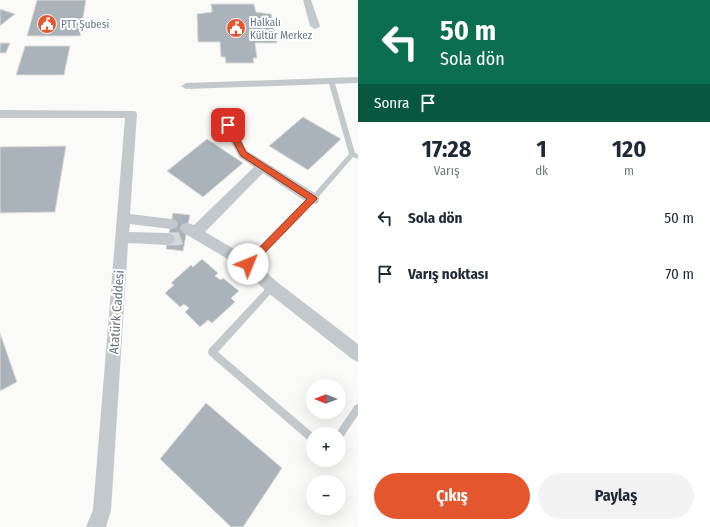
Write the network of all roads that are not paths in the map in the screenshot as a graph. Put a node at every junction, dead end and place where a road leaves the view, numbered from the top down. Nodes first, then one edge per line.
1 (307, 0) edge
2 (315, 26) dead end
3 (331, 80) junction
4 (358, 80) edge
5 (186, 86) dead end
6 (0, 114) edge
7 (228, 125) dead end
8 (355, 155) edge
9 (263, 166) junction
10 (313, 199) junction
11 (124, 218) junction
12 (171, 224) tunnel mouth
13 (123, 237) junction
14 (168, 238) tunnel mouth
15 (248, 264) junction
16 (272, 287) junction
17 (358, 354) edge
18 (358, 408) edge
19 (345, 427) edge
20 (306, 433) edge
21 (102, 521) edge

1 - 2 street
3 - 4 street
3 - 5 street
3 - 8 lane
6 - 11 street, Atatürk Caddesi
7 - 9 street
8 - 10 lane
9 - 10 street
9 - 15 street
10 - 15 lane
11 - 12 street
11 - 13 street, Atatürk Caddesi
13 - 14 street
13 - 21 street, Atatürk Caddesi
15 - 16 street
16 - 17 street
16 - 20 lane
18 - 19 lane

